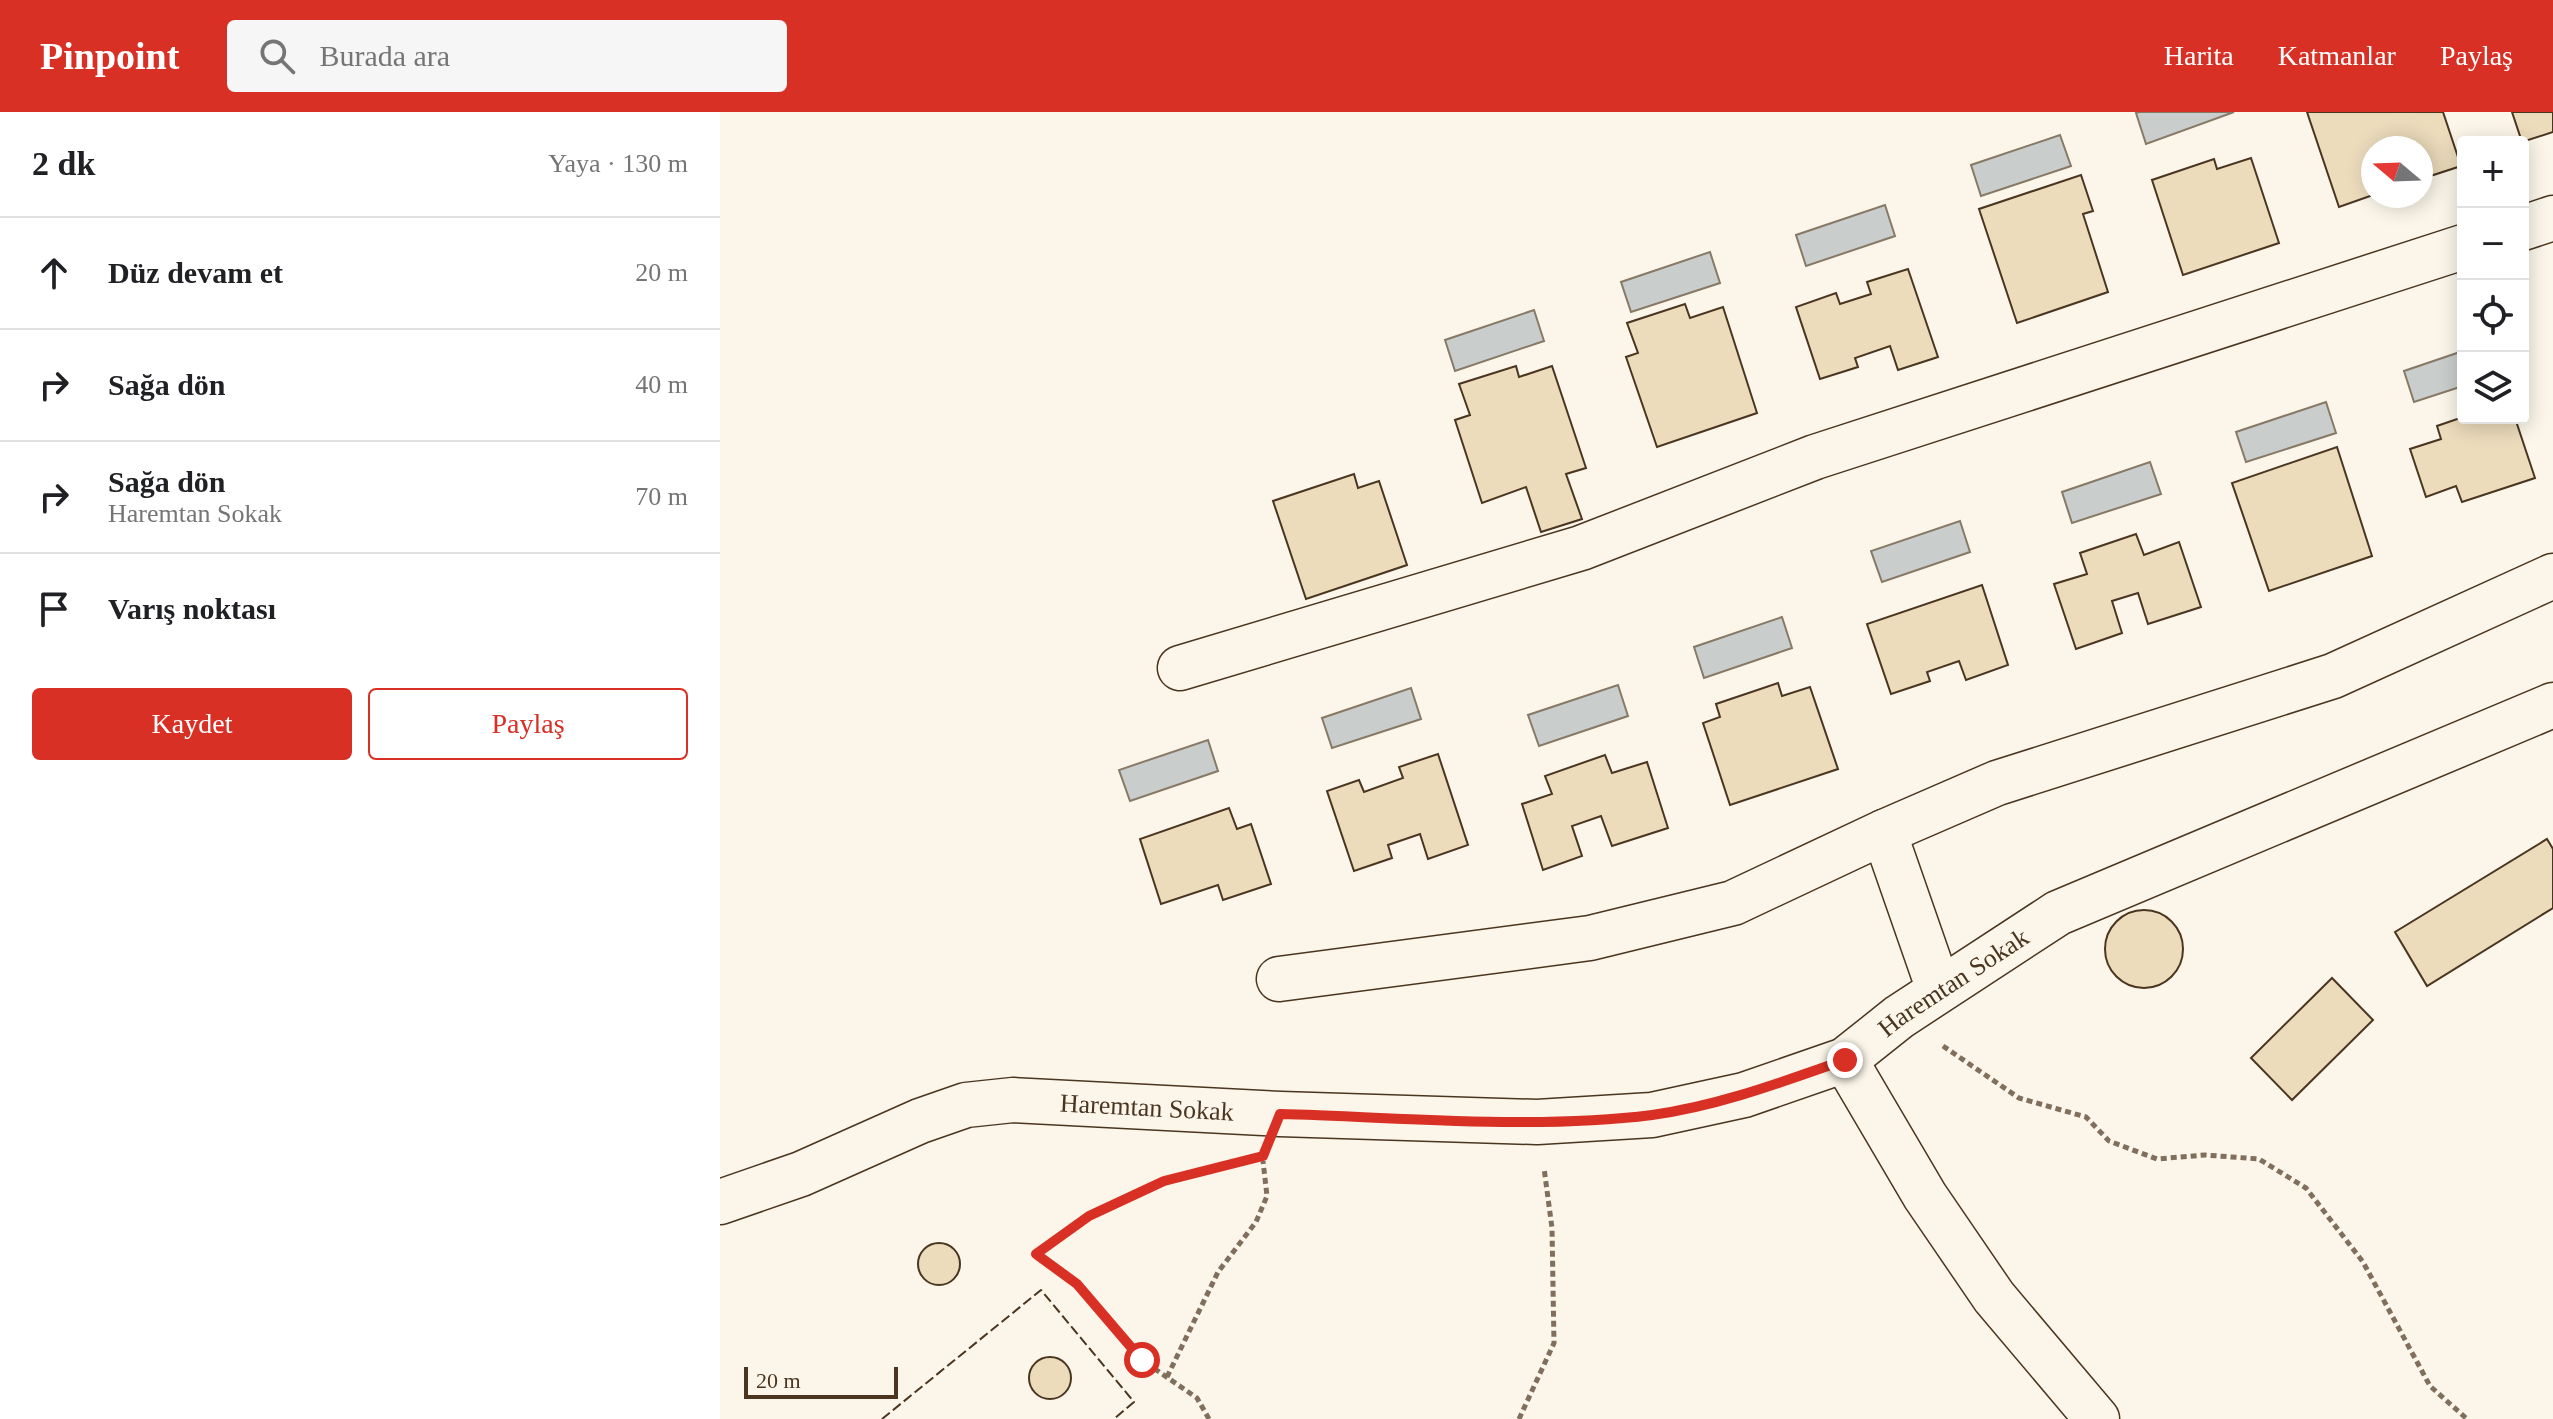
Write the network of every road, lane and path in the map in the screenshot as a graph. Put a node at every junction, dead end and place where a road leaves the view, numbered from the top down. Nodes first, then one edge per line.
1 (2553, 218) edge
2 (2529, 226) edge
3 (2457, 249) edge
4 (2553, 576) edge
5 (1180, 668) dead end
6 (2553, 705) edge
7 (1884, 832) junction
8 (1279, 979) dead end
9 (1939, 990) junction
10 (1899, 1017) junction
11 (1845, 1060) junction
12 (1280, 1114) junction
13 (1537, 1122) junction
14 (1263, 1156) junction
15 (720, 1202) edge
16 (1167, 1377) junction
17 (1209, 1419) edge
18 (1519, 1419) edge
19 (2097, 1419) edge
20 (2467, 1419) edge

1 - 2 street
3 - 5 street
4 - 7 street
6 - 9 street, Haremtan Sokak
7 - 8 street
7 - 9 street
9 - 10 street, Haremtan Sokak
10 - 11 street, Haremtan Sokak
10 - 20 path
11 - 13 street, Haremtan Sokak
11 - 19 street
12 - 13 street, Haremtan Sokak
12 - 14 path
12 - 15 street, Haremtan Sokak
13 - 18 path
14 - 16 path
14 - 16 path
16 - 17 path

